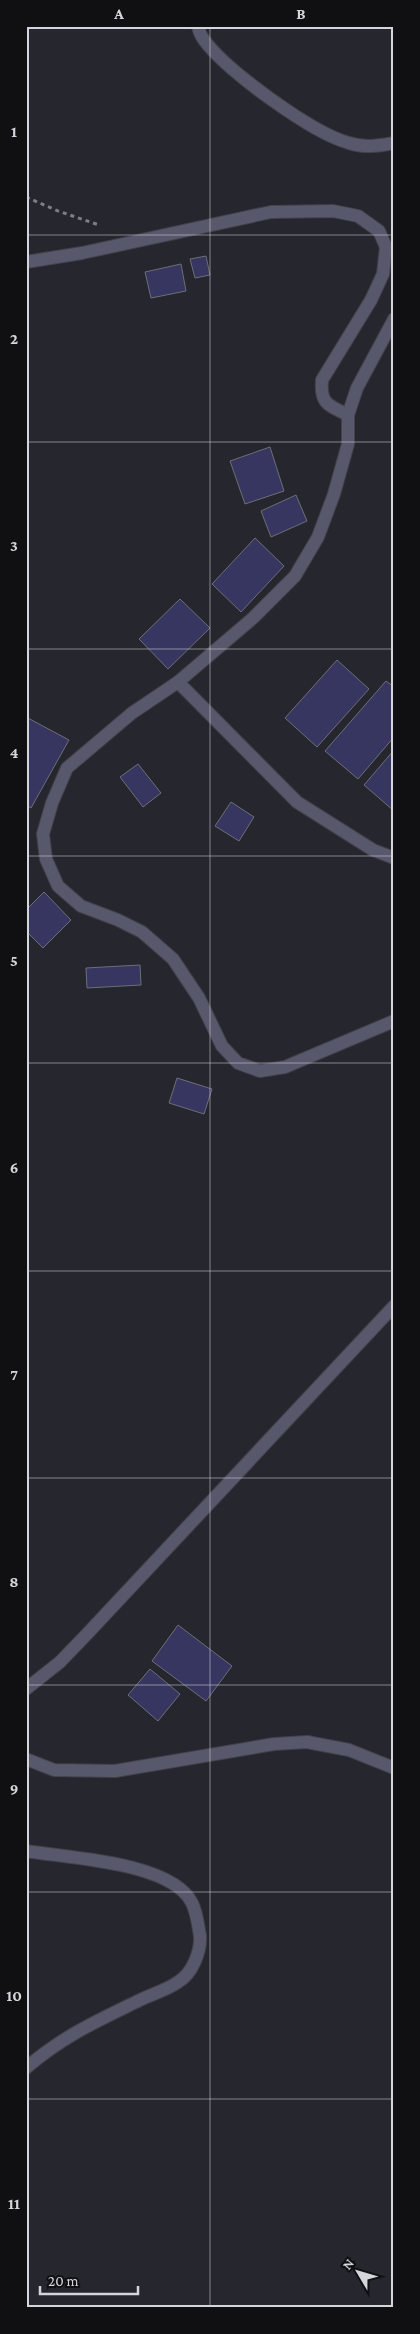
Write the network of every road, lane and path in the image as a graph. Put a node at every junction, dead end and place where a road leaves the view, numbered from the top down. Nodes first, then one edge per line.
1 (198, 26) edge
2 (394, 143) edge
3 (26, 196) edge
4 (142, 240) junction
5 (26, 262) edge
6 (394, 318) edge
7 (348, 415) junction
8 (178, 682) junction
9 (394, 858) edge
10 (394, 1021) edge
11 (394, 1306) edge
12 (26, 1689) edge
13 (26, 1759) edge
14 (394, 1768) edge
15 (26, 1851) edge
16 (26, 2068) edge

1 - 2 street
3 - 4 path
4 - 5 street
4 - 7 street
6 - 7 street
7 - 8 street
8 - 9 street
8 - 10 street
11 - 12 street
13 - 14 street
15 - 16 street

